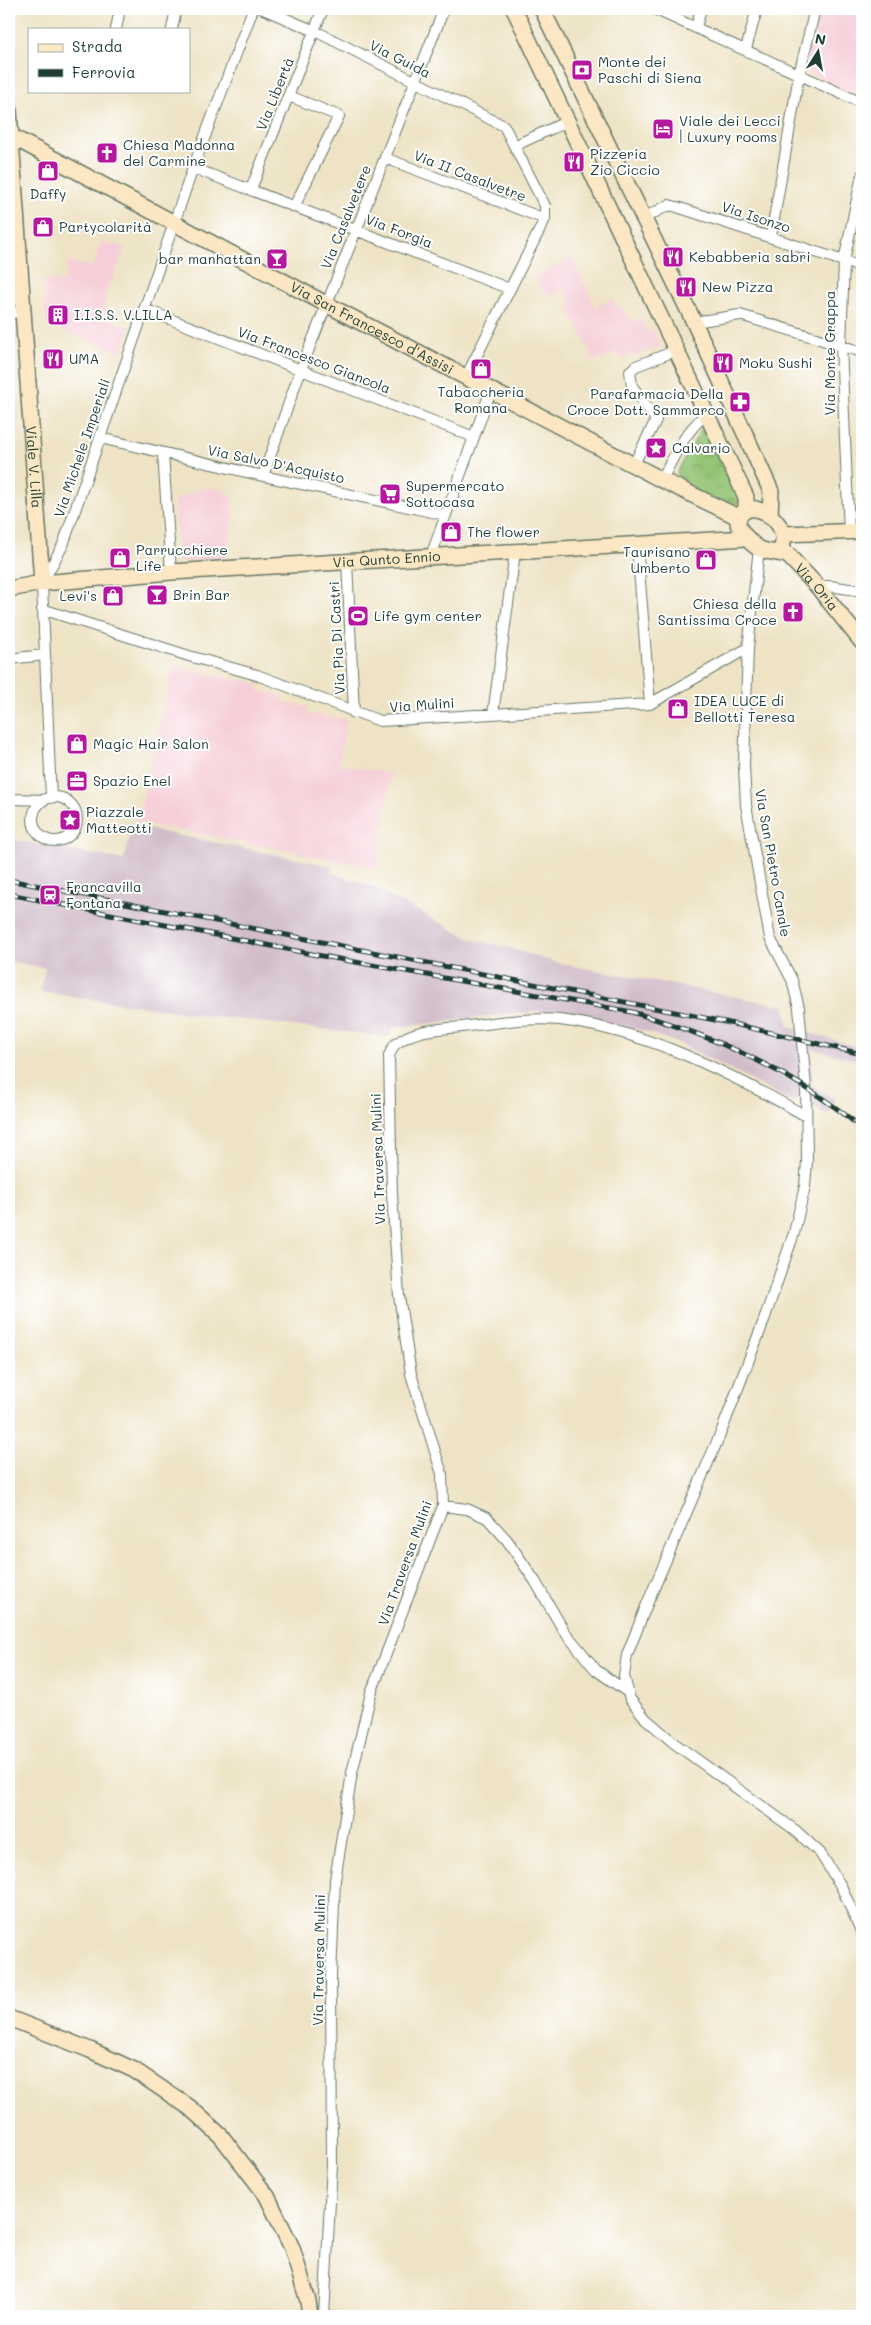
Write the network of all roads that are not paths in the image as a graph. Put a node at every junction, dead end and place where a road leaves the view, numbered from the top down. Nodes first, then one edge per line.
1 (120, 9) edge
2 (176, 9) edge
3 (253, 9) edge
4 (263, 9) edge
5 (323, 9) edge
6 (444, 9) edge
7 (514, 9) edge
8 (542, 9) edge
9 (654, 9) edge
10 (701, 9) edge
11 (757, 9) edge
12 (815, 9) edge
13 (696, 27) junction
14 (116, 28) edge
15 (172, 28) edge
16 (315, 31) junction
17 (746, 49) junction
18 (799, 75) junction
19 (414, 82) junction
20 (289, 96) junction
21 (862, 103) edge
22 (9, 110) edge
23 (568, 120) junction
24 (10, 136) edge
25 (514, 146) junction
26 (384, 158) junction
27 (193, 168) junction
28 (862, 175) edge
29 (251, 189) junction
30 (295, 205) junction
31 (545, 219) junction
32 (642, 219) junction
33 (174, 223) junction
34 (356, 229) junction
35 (770, 236) junction
36 (844, 260) junction
37 (862, 266) edge
38 (510, 289) junction
39 (326, 304) junction
40 (144, 309) junction
41 (16, 312) edge
42 (694, 322) junction
43 (841, 345) junction
44 (675, 351) junction
45 (862, 352) edge
46 (301, 369) junction
47 (466, 377) junction
48 (491, 390) junction
49 (706, 414) junction
50 (474, 437) junction
51 (100, 438) junction
52 (163, 453) junction
53 (634, 464) junction
54 (263, 476) junction
55 (662, 480) junction
56 (742, 513) junction
57 (446, 515) junction
58 (770, 517) junction
59 (856, 532) edge
60 (739, 538) junction
61 (637, 545) junction
62 (759, 548) junction
63 (784, 548) junction
64 (515, 552) junction
65 (431, 556) junction
66 (347, 561) junction
67 (170, 572) junction
68 (42, 583) junction
69 (817, 586) junction
70 (9, 589) edge
71 (862, 591) edge
72 (42, 609) junction
73 (862, 642) edge
74 (748, 648) junction
75 (44, 655) junction
76 (9, 659) edge
77 (650, 704) junction
78 (354, 713) junction
79 (493, 714) junction
80 (9, 795) edge
81 (48, 799) junction
82 (806, 1116) junction
83 (442, 1506) junction
84 (626, 1691) junction
85 (862, 1933) edge
86 (9, 2018) edge
87 (310, 2316) edge
88 (324, 2316) edge

1 - 14 street
2 - 15 street
3 - 27 street, Via Michele Imperiali
4 - 16 street, Via Guida
5 - 16 street, Via Libertà
6 - 19 street, Via Casalvetere
7 - 23 street
8 - 32 street
9 - 13 street
10 - 13 street
11 - 17 street
12 - 18 street
13 - 17 street
16 - 19 street, Via Guida
16 - 20 street, Via Libertà
17 - 18 street
18 - 21 street
18 - 35 street
19 - 25 street, Via Guida
19 - 26 street, Via Casalvetere
20 - 29 street, Via Libertà
20 - 30 street
22 - 24 street, Viale V. Lilla
23 - 25 street
23 - 44 street
24 - 33 street, Via San Francesco d'Assisi
24 - 41 street, Viale V. Lilla
25 - 31 street, Via Guida
26 - 31 street, Via II Casalvetre
26 - 34 street, Via Casalvetere
27 - 29 street, Via Forgia
27 - 33 street, Via Michele Imperiali
28 - 36 street, Via Monte Grappa
29 - 30 street, Via Forgia
30 - 34 street, Via Forgia
31 - 38 street
32 - 35 street, Via Isonzo
32 - 42 street
33 - 39 street, Via San Francesco d'Assisi
33 - 40 street, Via Michele Imperiali
34 - 38 street, Via Forgia
34 - 39 street, Via Casalvetere
35 - 36 street, Via Isonzo
36 - 37 street, Via Isonzo
36 - 43 street, Via Monte Grappa
38 - 47 street
39 - 46 street, Via Casalvetere
39 - 47 street, Via San Francesco d'Assisi
40 - 46 street, Via Francesco Giancola
40 - 51 street, Via Michele Imperiali
41 - 68 street, Viale V. Lilla
42 - 43 street
42 - 58 street
43 - 45 street
43 - 59 street, Via Monte Grappa
44 - 49 street
44 - 53 street
46 - 50 street, Via Francesco Giancola
46 - 54 street, Via Casalvetere
47 - 48 street, Via San Francesco d'Assisi
48 - 50 street
48 - 53 street, Via San Francesco d'Assisi
49 - 55 street
49 - 56 street
50 - 57 street
51 - 52 street, Via Salvo D'Acquisto
51 - 68 street, Via Michele Imperiali
52 - 54 street, Via Salvo D'Acquisto
52 - 67 street
53 - 55 street, Via San Francesco d'Assisi
54 - 57 street, Via Salvo D'Acquisto
55 - 56 street, Via San Francesco d'Assisi
56 - 58 street, Via San Francesco d'Assisi
56 - 60 street
57 - 65 street
58 - 63 street, Via Oria
59 - 63 street
60 - 61 street, Via Qunto Ennio
60 - 62 street
61 - 64 street, Via Qunto Ennio
61 - 77 street
62 - 63 street
62 - 74 street, Via San Pietro Canale
63 - 69 street, Via Oria
64 - 65 street, Via Qunto Ennio
64 - 79 street
65 - 66 street, Via Qunto Ennio
66 - 67 street, Via Qunto Ennio
66 - 78 street, Via Pia Di Castri
67 - 68 street, Via Qunto Ennio
68 - 70 street, Via Qunto Ennio
68 - 72 street, Viale V. Lilla
69 - 71 street
69 - 73 street, Via Oria
72 - 75 street, Viale V. Lilla
72 - 78 street, Via Mulini
74 - 77 street, Via Mulini
74 - 82 street, Via San Pietro Canale
75 - 76 street
75 - 81 street, Viale V. Lilla
77 - 79 street, Via Mulini
78 - 79 street, Via Mulini
80 - 81 street
81 - 81 street
82 - 83 street, Via Traversa Mulini
82 - 84 street, Via San Pietro Canale
83 - 84 street
83 - 88 street, Via Traversa Mulini
84 - 85 street
86 - 87 street

